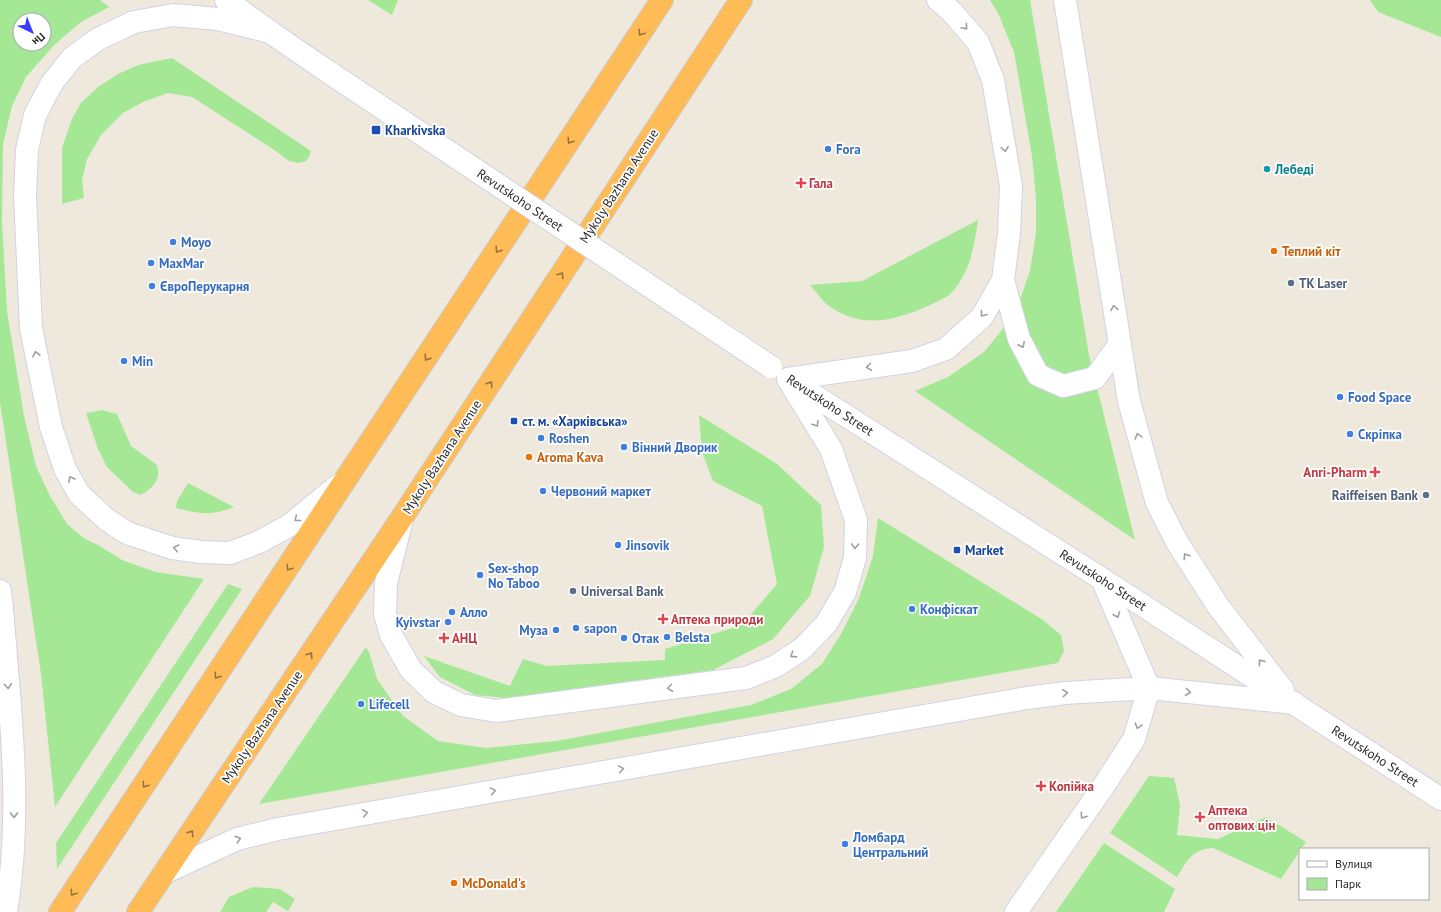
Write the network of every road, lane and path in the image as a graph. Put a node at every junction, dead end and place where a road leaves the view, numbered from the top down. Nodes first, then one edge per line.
1 (226, 0) edge
2 (251, 0) edge
3 (662, 0) edge
4 (938, 0) edge
5 (1065, 0) edge
6 (742, 3) edge
7 (270, 32) junction
8 (1003, 280) junction
9 (1119, 345) junction
10 (780, 373) junction
11 (349, 477) junction
12 (403, 516) junction
13 (1102, 579) junction
14 (0, 591) edge
15 (1149, 688) junction
16 (1294, 704) junction
17 (1441, 799) edge
18 (164, 873) junction
19 (6, 912) edge
20 (60, 912) edge
21 (138, 912) edge
22 (1016, 912) edge

1 - 7 street, Revutskoho Street
2 - 7 street
3 -> 11 highway
4 -> 8 street
9 -> 5 street
12 -> 6 highway, Mykoly Bazhana Avenue
7 - 10 street, Revutskoho Street, bridge
11 -> 7 street
8 -> 9 street
8 -> 10 street
16 -> 9 street
10 -> 12 street
10 - 13 street, Revutskoho Street
11 -> 20 highway
18 -> 12 highway, Mykoly Bazhana Avenue
13 -> 15 street
13 - 16 street, Revutskoho Street
14 -> 19 street
15 -> 16 street
18 -> 15 street
15 -> 22 street
16 - 17 street, Revutskoho Street
18 - 21 highway, Mykoly Bazhana Avenue

